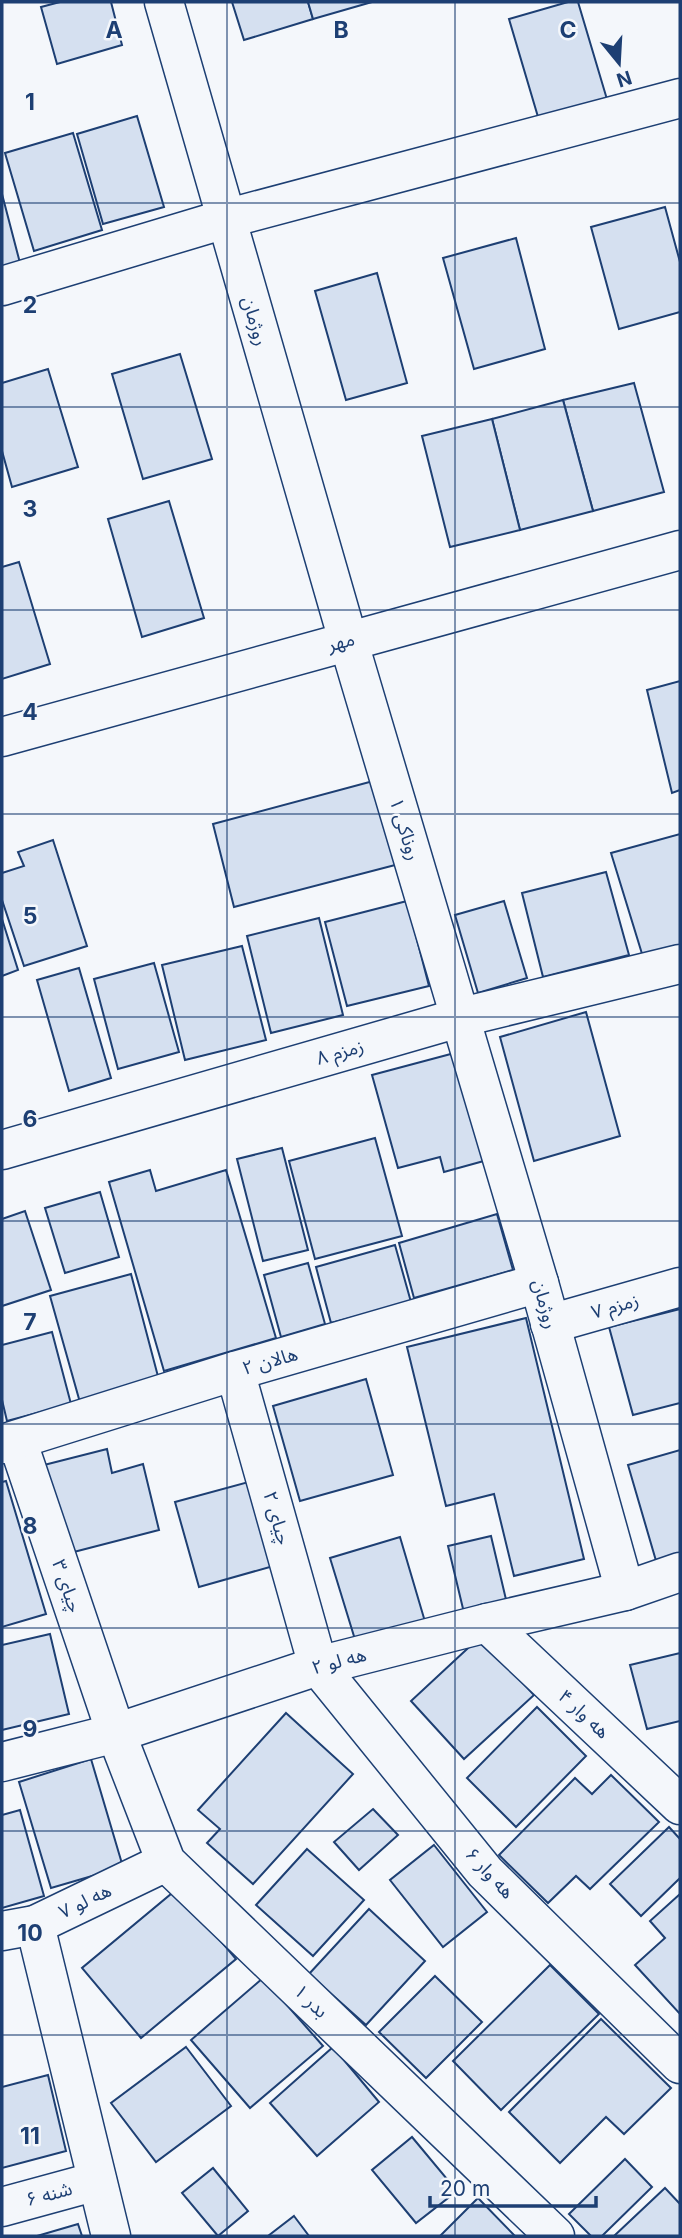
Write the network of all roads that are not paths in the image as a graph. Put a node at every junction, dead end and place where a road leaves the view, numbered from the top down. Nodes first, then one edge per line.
1 (164, 2) edge
2 (680, 98) edge
3 (225, 219) junction
4 (2, 286) edge
5 (680, 550) edge
6 (348, 640) junction
7 (2, 737) edge
8 (680, 964) edge
9 (462, 1017) junction
10 (2, 1150) edge
11 (539, 1283) junction
12 (680, 1287) edge
13 (551, 1324) junction
14 (235, 1371) junction
15 (10, 1442) edge
16 (680, 1572) edge
17 (625, 1591) junction
18 (487, 1623) junction
19 (318, 1666) junction
20 (116, 1733) junction
21 (2, 1762) edge
22 (680, 1805) edge
23 (166, 1862) junction
24 (18, 1928) edge
25 (680, 2064) edge
26 (97, 2181) junction
27 (2, 2207) edge
28 (111, 2236) edge
29 (555, 2236) edge

1 - 3 street, روژمان
2 - 3 street
3 - 4 street
3 - 6 street, روژمان
5 - 6 street, مهر
6 - 7 street, مهر
6 - 9 street, روناکی ۱
8 - 9 street, زمزم ۸
9 - 10 street, زمزم ۸
9 - 11 street, روژمان
11 - 13 street, روژمان
11 - 14 street, هالان ۲
12 - 13 street, زمزم ۷
13 - 17 street, روژمان
14 - 15 street, هالان ۲
14 - 19 street, چیای ۲
15 - 20 street, چیای ۳
16 - 17 street, هه لو ۲
17 - 18 street, هه لو ۲
18 - 19 street, هه لو ۲
18 - 22 street, هه وار ۴
19 - 20 street, هه لو ۲
19 - 25 street, هه وار ۶
20 - 21 street, هه لو ۲
20 - 23 street, بدر ۱
23 - 24 street, هه لو ۷
23 - 29 street, بدر ۱
24 - 26 street
26 - 27 street, شنه ۶
26 - 28 street

